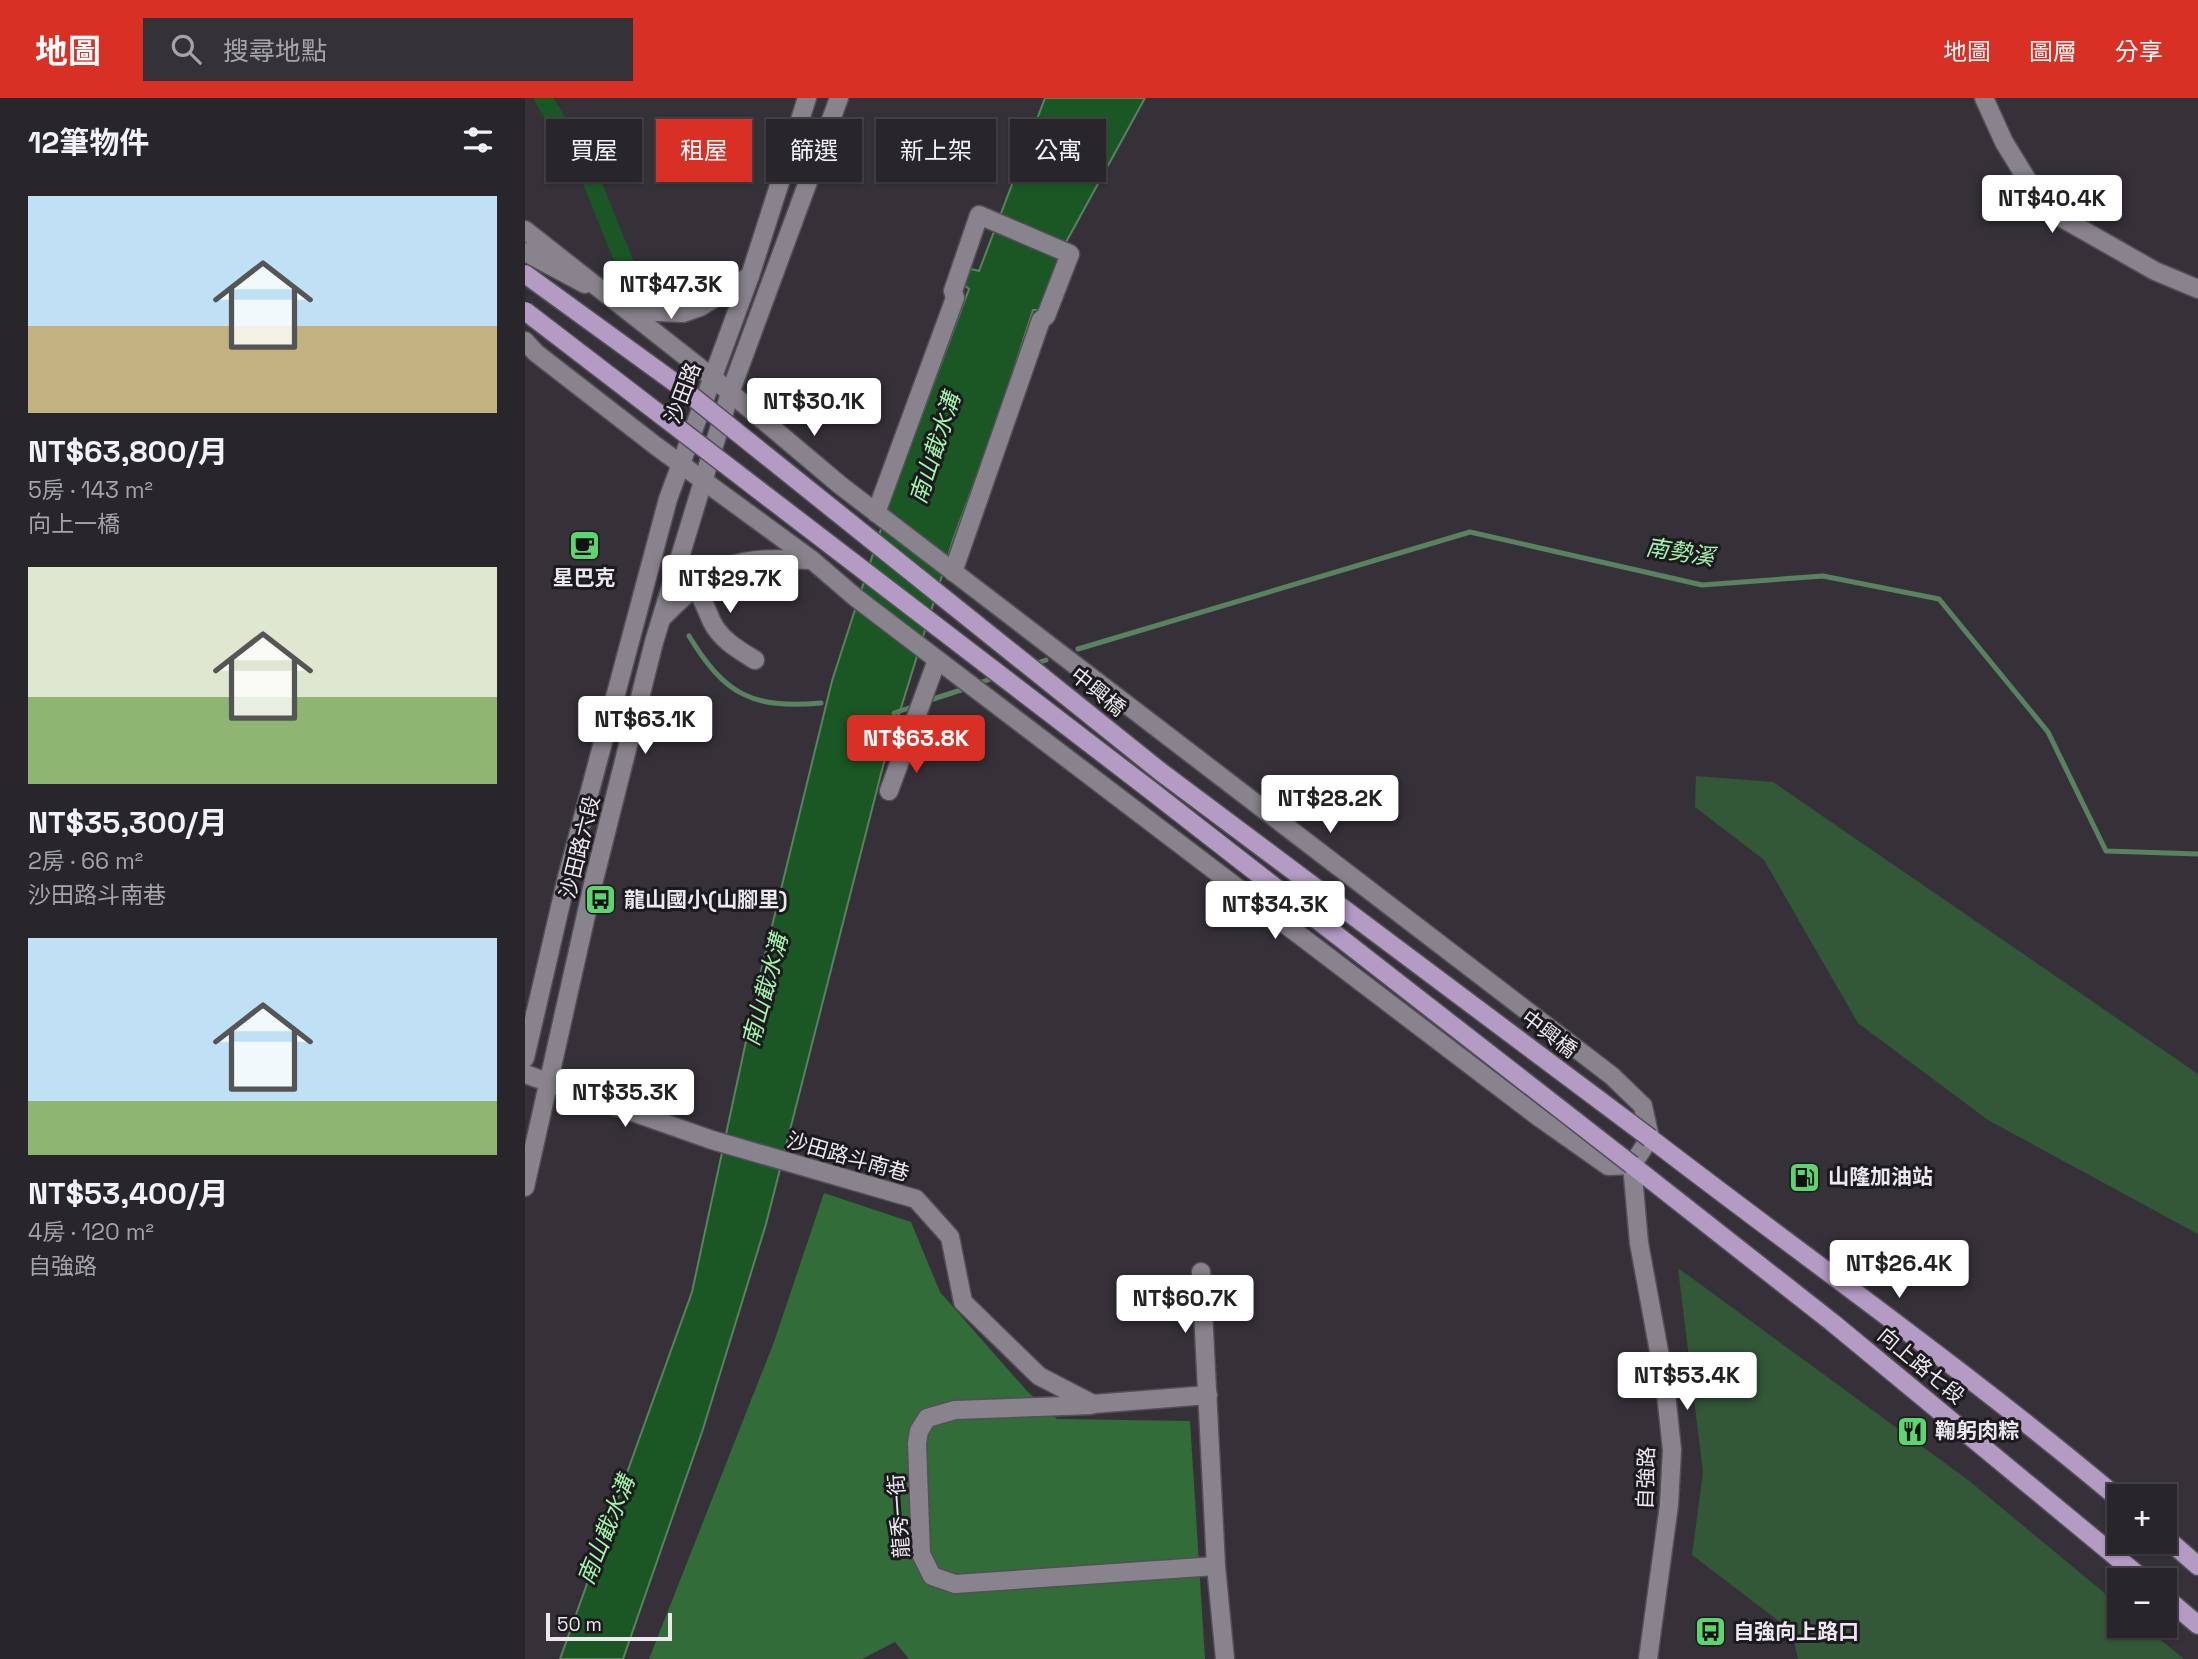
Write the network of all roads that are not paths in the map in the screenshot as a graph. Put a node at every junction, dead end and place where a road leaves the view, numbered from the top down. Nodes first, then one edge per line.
1 (807, 98) edge
2 (839, 98) edge
3 (1984, 98) edge
4 (525, 230) edge
5 (525, 252) edge
6 (525, 274) edge
7 (750, 275) junction
8 (2198, 289) edge
9 (608, 293) junction
10 (525, 311) edge
11 (630, 311) junction
12 (525, 341) edge
13 (525, 347) edge
14 (566, 376) junction
15 (713, 378) junction
16 (730, 393) junction
17 (681, 464) junction
18 (703, 480) junction
19 (876, 513) junction
20 (812, 560) junction
21 (953, 572) junction
22 (694, 586) junction
23 (661, 619) junction
24 (755, 660) dead end
25 (937, 660) junction
26 (889, 791) dead end
27 (525, 1059) edge
28 (525, 1074) edge
29 (549, 1083) junction
30 (1650, 1138) junction
31 (1632, 1165) junction
32 (525, 1187) edge
33 (1201, 1272) dead end
34 (1208, 1395) junction
35 (1093, 1405) junction
36 (2107, 1489) edge
37 (2177, 1548) edge
38 (1216, 1566) junction
39 (2198, 1566) edge
40 (2129, 1568) edge
41 (2177, 1607) edge
42 (2198, 1625) edge
43 (1225, 1659) edge
44 (1648, 1659) edge

1 - 7 street, 沙田路
2 - 16 street, 沙田路
3 - 8 street
4 - 9 street
5 - 9 street
6 - 30 main road, 中興橋, bridge
7 - 11 street
7 - 15 street, 沙田路
9 - 11 street
10 - 31 main road, bridge
11 - 15 street
12 - 14 street
13 - 14 street
14 - 17 street
15 - 16 street
15 - 17 street, 沙田路
16 - 18 street, 沙田路
16 - 19 street
17 - 18 street
17 - 27 street, 沙田路六段
18 - 20 street
18 - 23 street, 沙田路六段
19 - 21 street
19 - 21 street
20 - 22 street
20 - 25 street
21 - 30 street
22 - 23 street
22 - 24 street
23 - 29 street, 沙田路六段
25 - 26 street
25 - 31 street
28 - 29 street, 沙田路斗南巷
29 - 32 street, 沙田路六段
29 - 35 street, 沙田路斗南巷
30 - 31 street
30 - 36 main road, 向上路七段
31 - 40 main road, 向上路七段
31 - 44 street, 自強路
33 - 34 street
34 - 35 street
34 - 38 street
35 - 38 street, 龍秀一街
37 - 39 main road
38 - 43 street
41 - 42 main road

